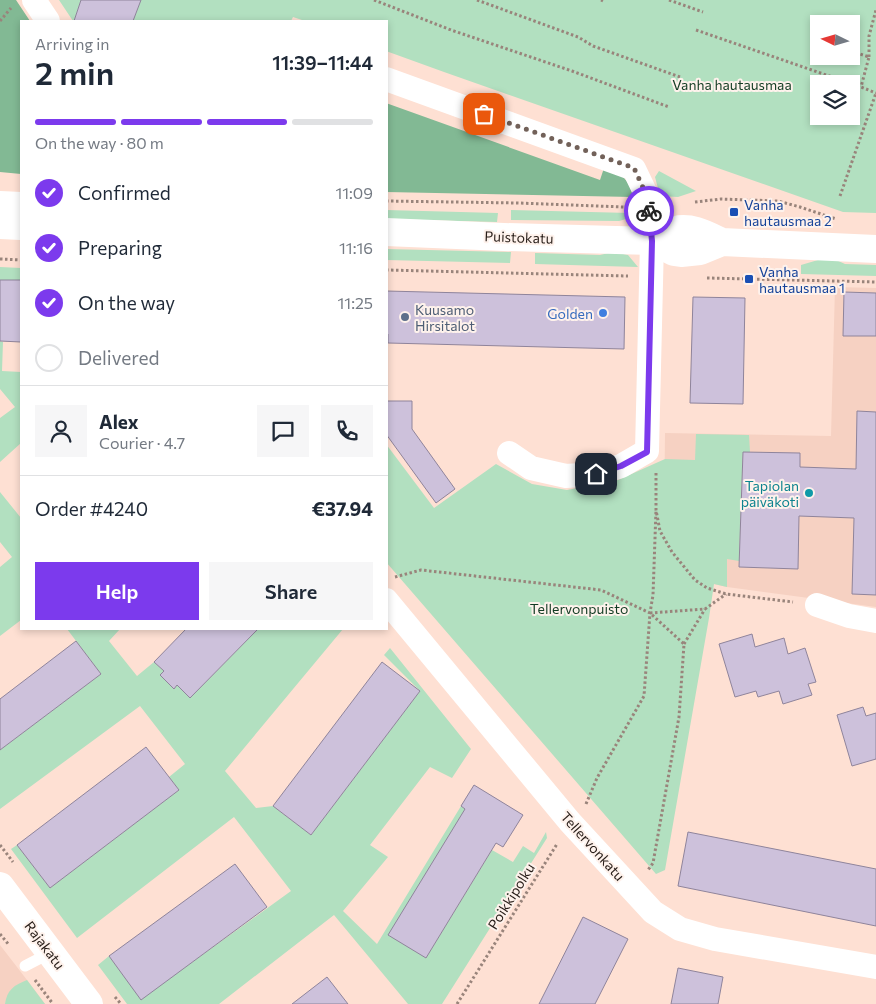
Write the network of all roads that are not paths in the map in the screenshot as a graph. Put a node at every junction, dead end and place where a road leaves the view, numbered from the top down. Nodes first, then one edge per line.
1 (23, 3) edge
2 (47, 20) edge
3 (388, 79) edge
4 (0, 205) edge
5 (20, 206) edge
6 (0, 225) edge
7 (20, 226) edge
8 (388, 232) edge
9 (652, 241) junction
10 (876, 249) edge
11 (509, 453) dead end
12 (389, 589) edge
13 (816, 605) road end
14 (876, 621) edge
15 (0, 886) edge
16 (50, 953) junction
17 (25, 966) dead end
18 (876, 967) edge
19 (89, 1004) edge

1 - 2 street
3 - 9 street
4 - 5 main road
6 - 7 main road
8 - 9 main road, Puistokatu
9 - 10 main road, Puistokatu
9 - 11 street
12 - 18 street, Tellervonkatu
13 - 14 street
15 - 16 main road, Rajakatu
16 - 17 lane
16 - 19 main road, Rajakatu

